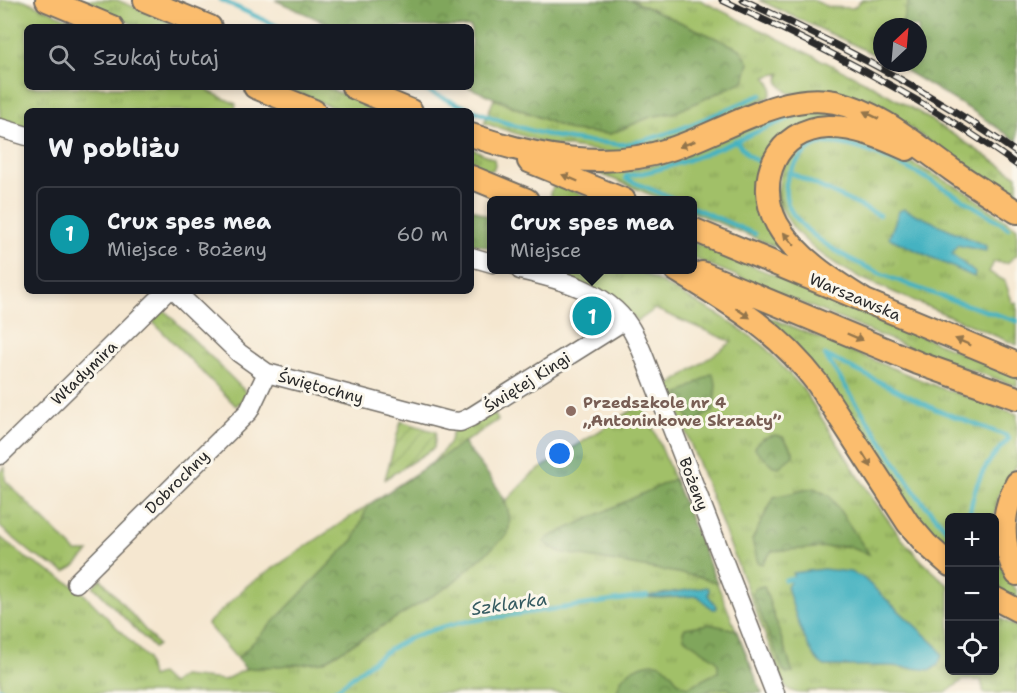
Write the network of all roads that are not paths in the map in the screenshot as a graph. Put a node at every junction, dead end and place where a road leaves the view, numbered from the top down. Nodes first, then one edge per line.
1 (47, 0) edge
2 (145, 0) edge
3 (104, 24) edge
4 (203, 24) edge
5 (262, 90) edge
6 (360, 90) edge
7 (307, 108) edge
8 (404, 108) edge
9 (0, 128) edge
10 (24, 135) edge
11 (474, 136) edge
12 (474, 136) edge
13 (954, 172) junction
14 (474, 178) edge
15 (515, 196) edge
16 (612, 196) edge
17 (1017, 212) edge
18 (697, 231) edge
19 (697, 271) edge
20 (534, 274) edge
21 (682, 274) edge
22 (164, 294) edge
23 (178, 294) edge
24 (867, 302) junction
25 (625, 320) junction
26 (1017, 364) edge
27 (267, 373) junction
28 (1017, 398) edge
29 (460, 422) joint
30 (0, 455) edge
31 (1017, 483) edge
32 (945, 561) edge
33 (1017, 574) edge
34 (76, 583) dead end
35 (999, 601) edge
36 (1017, 610) edge
37 (775, 693) edge

1 - 3 main road
2 - 4 main road
5 - 7 main road
6 - 8 main road
9 - 10 street
13 -> 11 main road
16 -> 12 main road
13 - 17 main road
24 -> 13 main road
14 - 15 main road
18 - 24 main road, Warszawska
19 -> 28 main road
20 - 25 street, Bożeny
21 -> 32 main road
22 - 30 street, Władymira
23 - 27 street, Świętochny
26 -> 24 main road, Warszawska
25 - 29 street, Świętej Kingi
25 - 37 street, Bożeny
27 - 29 street, Świętochny
27 - 34 street, Dobrochny
31 - 33 main road
35 - 36 main road

